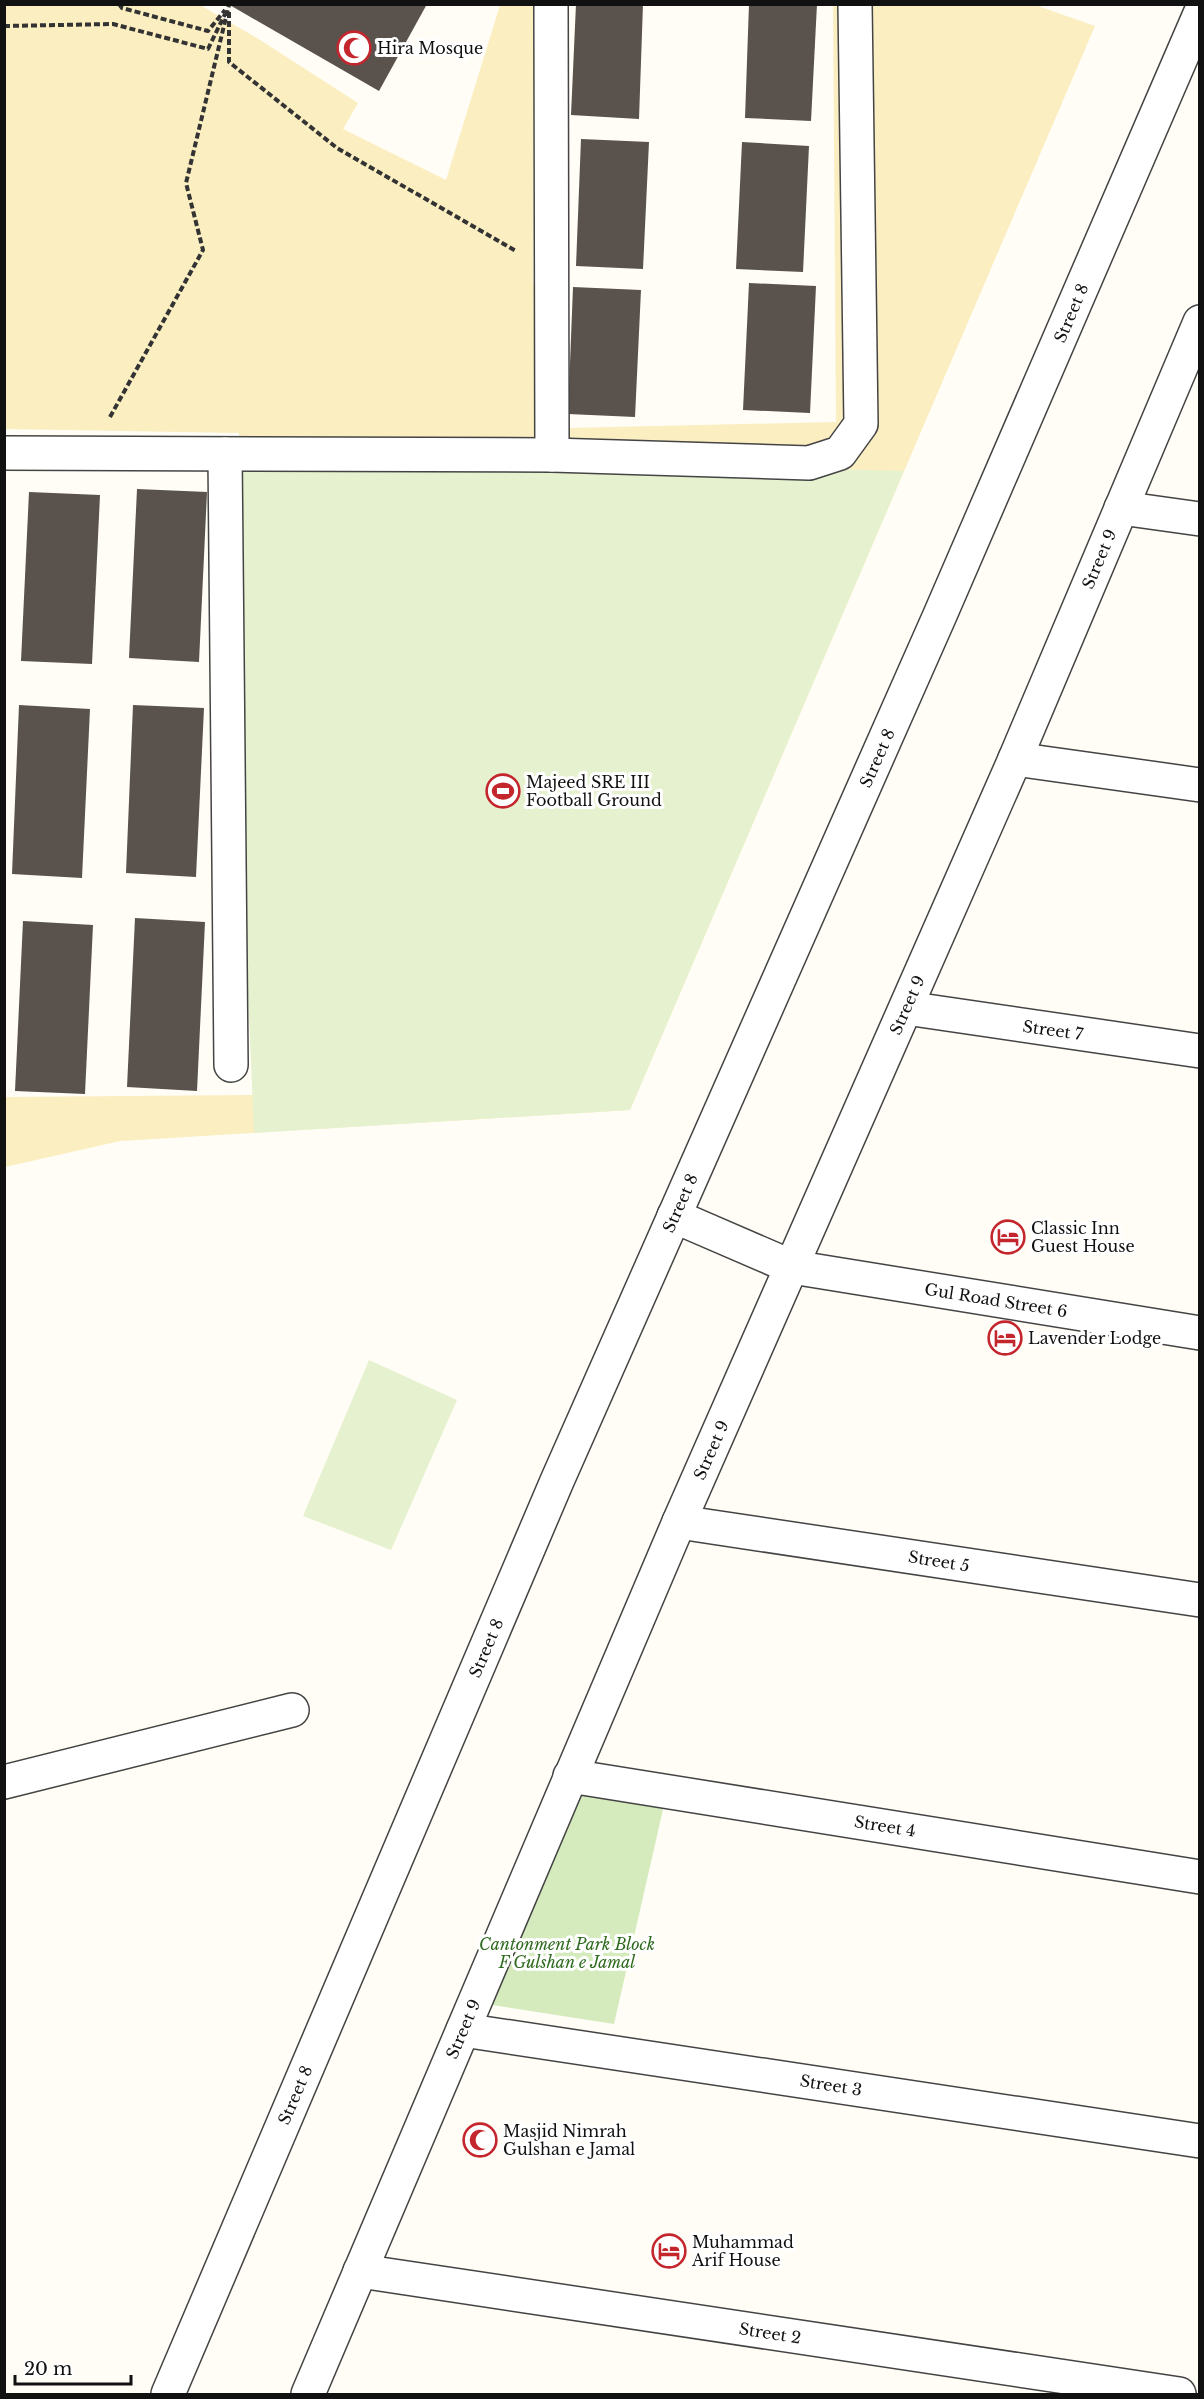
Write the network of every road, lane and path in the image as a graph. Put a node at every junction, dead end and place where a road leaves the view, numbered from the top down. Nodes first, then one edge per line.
1 (119, 4) edge
2 (551, 4) edge
3 (855, 4) edge
4 (229, 5) edge
5 (1200, 14) edge
6 (4, 26) edge
7 (551, 272) junction
8 (1200, 322) edge
9 (4, 453) edge
10 (90, 454) junction
11 (225, 454) junction
12 (552, 455) junction
13 (1121, 508) junction
14 (1200, 519) edge
15 (1015, 759) junction
16 (1200, 785) edge
17 (906, 1008) junction
18 (1200, 1051) edge
19 (231, 1065) dead end
20 (674, 1216) junction
21 (792, 1267) junction
22 (1200, 1333) edge
23 (679, 1522) junction
24 (1200, 1600) edge
25 (292, 1710) dead end
26 (570, 1776) junction
27 (4, 1782) edge
28 (1200, 1877) edge
29 (463, 2030) junction
30 (1200, 2141) edge
31 (360, 2271) junction
32 (168, 2394) edge
33 (308, 2394) edge
34 (1179, 2394) edge

1 - 4 path
2 - 7 street
3 - 12 street
4 - 6 path
4 - 7 path
4 - 10 path
5 - 20 street, Street 8
7 - 12 street
8 - 13 street, Street 9
9 - 10 street
10 - 11 street
11 - 12 street
11 - 19 street
13 - 14 street, Street 9
13 - 15 street, Street 9
15 - 16 street
15 - 17 street, Street 9
17 - 18 street, Street 7
17 - 21 street, Street 9
20 - 21 street, Gul Road Street 6
20 - 32 street, Street 8
21 - 22 street, Gul Road Street 6
21 - 23 street, Street 9
23 - 24 street, Street 5
23 - 26 street, Street 9
25 - 27 street
26 - 28 street, Street 4
26 - 29 street, Street 9
29 - 30 street, Street 3
29 - 31 street, Street 9
31 - 33 street, Street 9
31 - 34 street, Street 2

